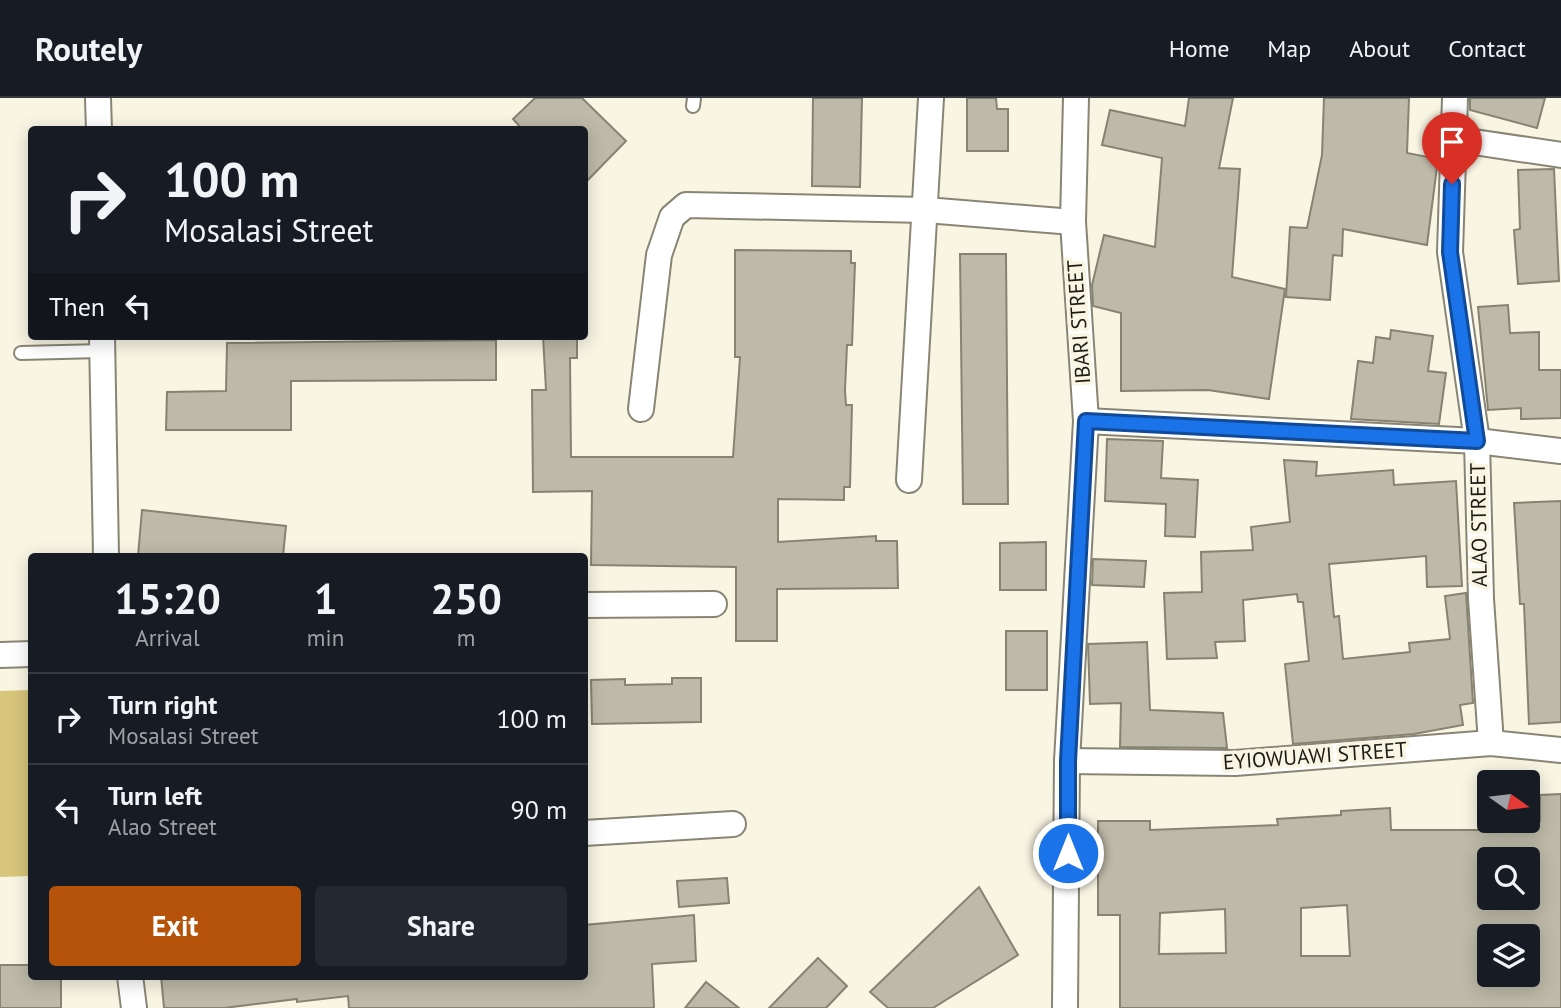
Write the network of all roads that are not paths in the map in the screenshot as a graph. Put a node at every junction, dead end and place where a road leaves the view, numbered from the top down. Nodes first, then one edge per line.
1 (98, 98) edge
2 (932, 98) edge
3 (1076, 98) edge
4 (1455, 98) edge
5 (99, 126) edge
6 (1454, 139) junction
7 (1561, 155) edge
8 (926, 210) junction
9 (1073, 222) junction
10 (102, 344) edge
11 (21, 353) dead end
12 (640, 409) dead end
13 (1086, 421) junction
14 (1477, 441) junction
15 (1561, 451) edge
16 (909, 480) dead end
17 (106, 553) edge
18 (714, 604) dead end
19 (588, 605) edge
20 (28, 654) edge
21 (0, 655) edge
22 (1491, 743) junction
23 (1561, 750) edge
24 (1068, 761) junction
25 (733, 824) dead end
26 (588, 833) edge
27 (130, 980) edge
28 (134, 1008) edge
29 (1065, 1008) edge

1 - 5 street
2 - 8 street
3 - 9 street, IBARI STREET
4 - 6 street, ALAO STREET
6 - 7 street
6 - 14 street, ALAO STREET
8 - 9 street
8 - 12 street
8 - 16 street
9 - 13 street, IBARI STREET
10 - 11 lane
10 - 17 street
13 - 14 street
13 - 24 street, IBARI STREET
14 - 15 street
14 - 22 street, ALAO STREET
18 - 19 street
20 - 21 street
22 - 23 street, EYIOWUAWI STREET
22 - 24 street, EYIOWUAWI STREET
24 - 29 street, IBARI STREET
25 - 26 street
27 - 28 street

